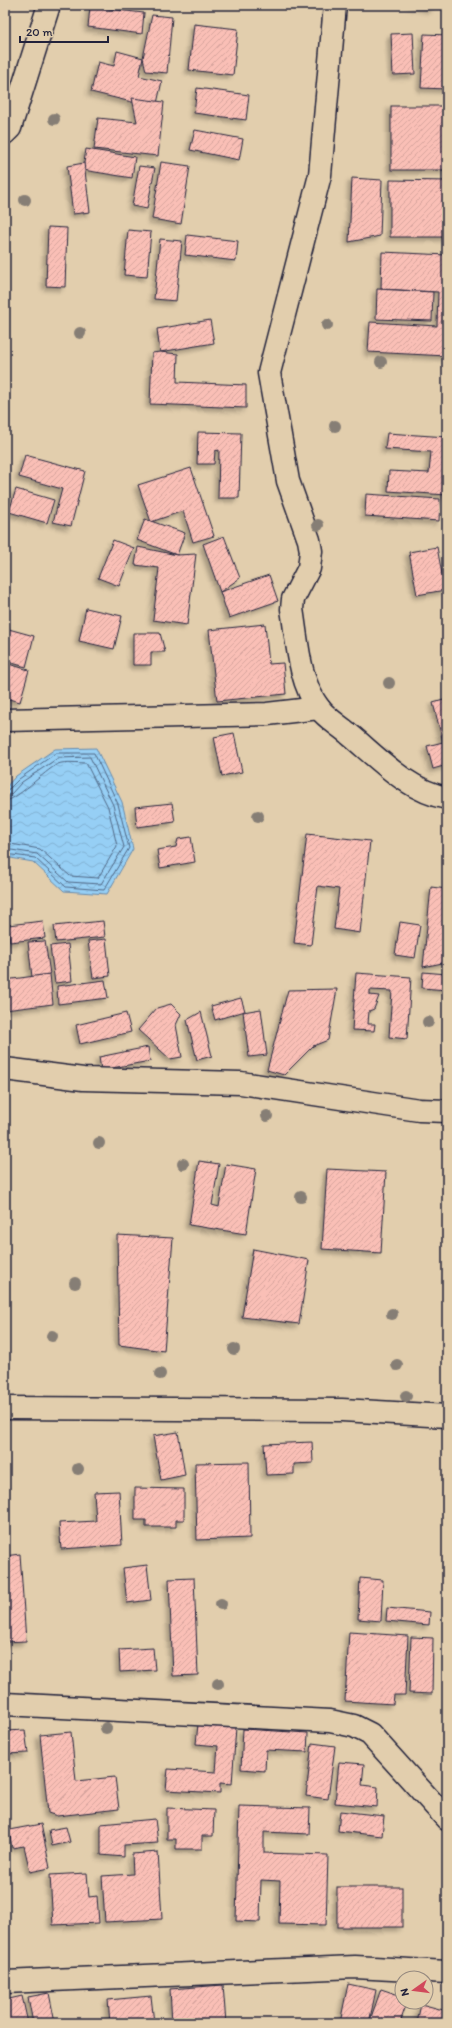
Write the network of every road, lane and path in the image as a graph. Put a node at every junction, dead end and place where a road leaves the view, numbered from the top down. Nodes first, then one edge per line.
1 (49, 5) edge
2 (335, 5) edge
3 (5, 133) edge
4 (319, 708) junction
5 (5, 720) edge
6 (447, 798) edge
7 (5, 1069) edge
8 (447, 1111) edge
9 (5, 1408) edge
10 (447, 1416) edge
11 (5, 1704) edge
12 (447, 1818) edge
13 (447, 1825) edge
14 (447, 1972) edge
15 (5, 1982) edge

1 - 3 street
2 - 4 street
4 - 5 street
4 - 6 street
7 - 8 street
9 - 10 street
11 - 12 street
12 - 13 street
14 - 15 street

